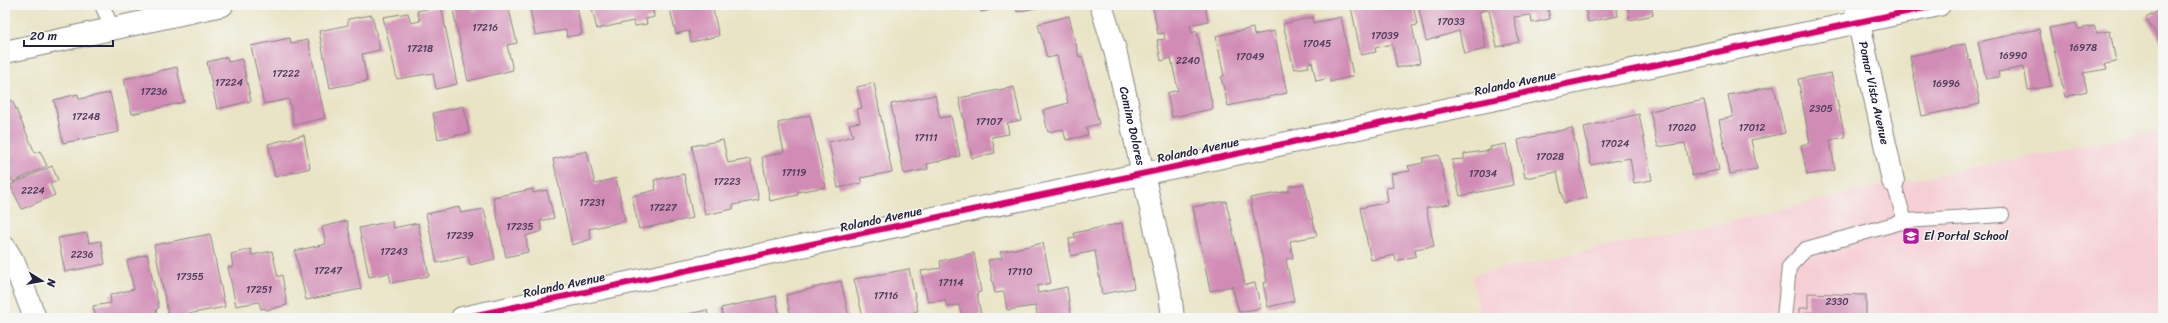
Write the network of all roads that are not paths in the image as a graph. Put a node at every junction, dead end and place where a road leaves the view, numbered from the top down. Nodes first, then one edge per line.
1 (102, 5) edge
2 (222, 5) edge
3 (1101, 5) edge
4 (1939, 5) edge
5 (151, 13) edge
6 (1856, 14) edge
7 (113, 30) junction
8 (5, 52) edge
9 (1142, 174) junction
10 (1893, 181) joint
11 (2002, 215) dead end
12 (1905, 221) junction
13 (5, 248) edge
14 (35, 318) edge
15 (462, 318) edge
16 (1173, 318) edge
17 (1784, 318) edge

1 - 7 lane
2 - 5 street
3 - 9 street, Camino Dolores
4 - 6 street, Rolando Avenue
5 - 7 street
6 - 9 street, Rolando Avenue
6 - 10 street, Pomar Vista Avenue
7 - 8 street
9 - 15 street, Rolando Avenue
9 - 16 street, Camino Dolores
10 - 12 lane
11 - 12 lane
12 - 17 lane
13 - 14 street

